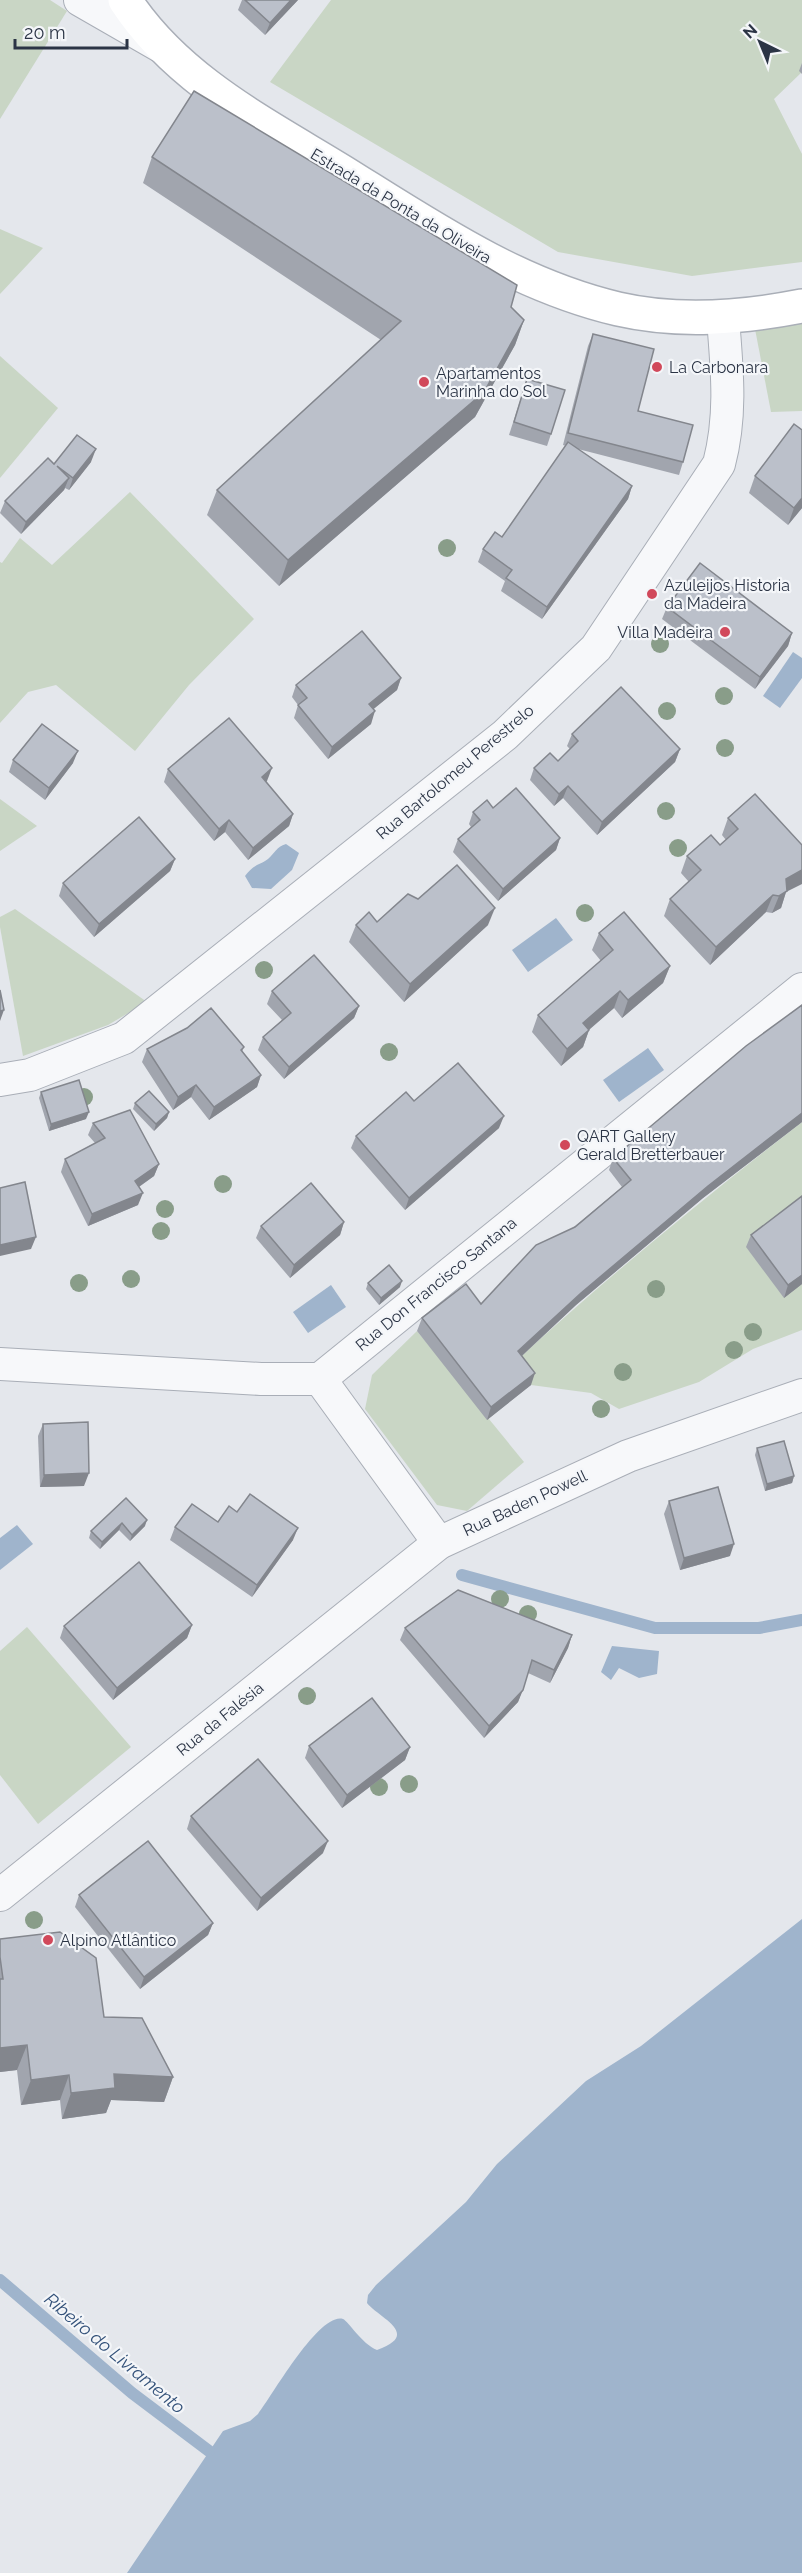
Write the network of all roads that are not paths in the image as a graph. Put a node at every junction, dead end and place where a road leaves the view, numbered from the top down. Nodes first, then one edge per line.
1 (80, 0) edge
2 (125, 0) edge
3 (160, 46) junction
4 (802, 306) edge
5 (723, 319) junction
6 (802, 989) edge
7 (0, 1080) edge
8 (0, 1364) edge
9 (320, 1379) junction
10 (802, 1395) edge
11 (439, 1543) junction
12 (0, 1895) edge

1 - 3 street
2 - 3 street, Estrada da Ponta da Oliveira
3 - 5 street, Estrada da Ponta da Oliveira
4 - 5 street, Estrada da Ponta da Oliveira
5 - 7 street, Rua Bartolomeu Perestrelo
6 - 9 street, Rua Don Francisco Santana
8 - 9 street
9 - 11 street
10 - 11 street, Rua Baden Powell
11 - 12 street, Rua da Falésia

